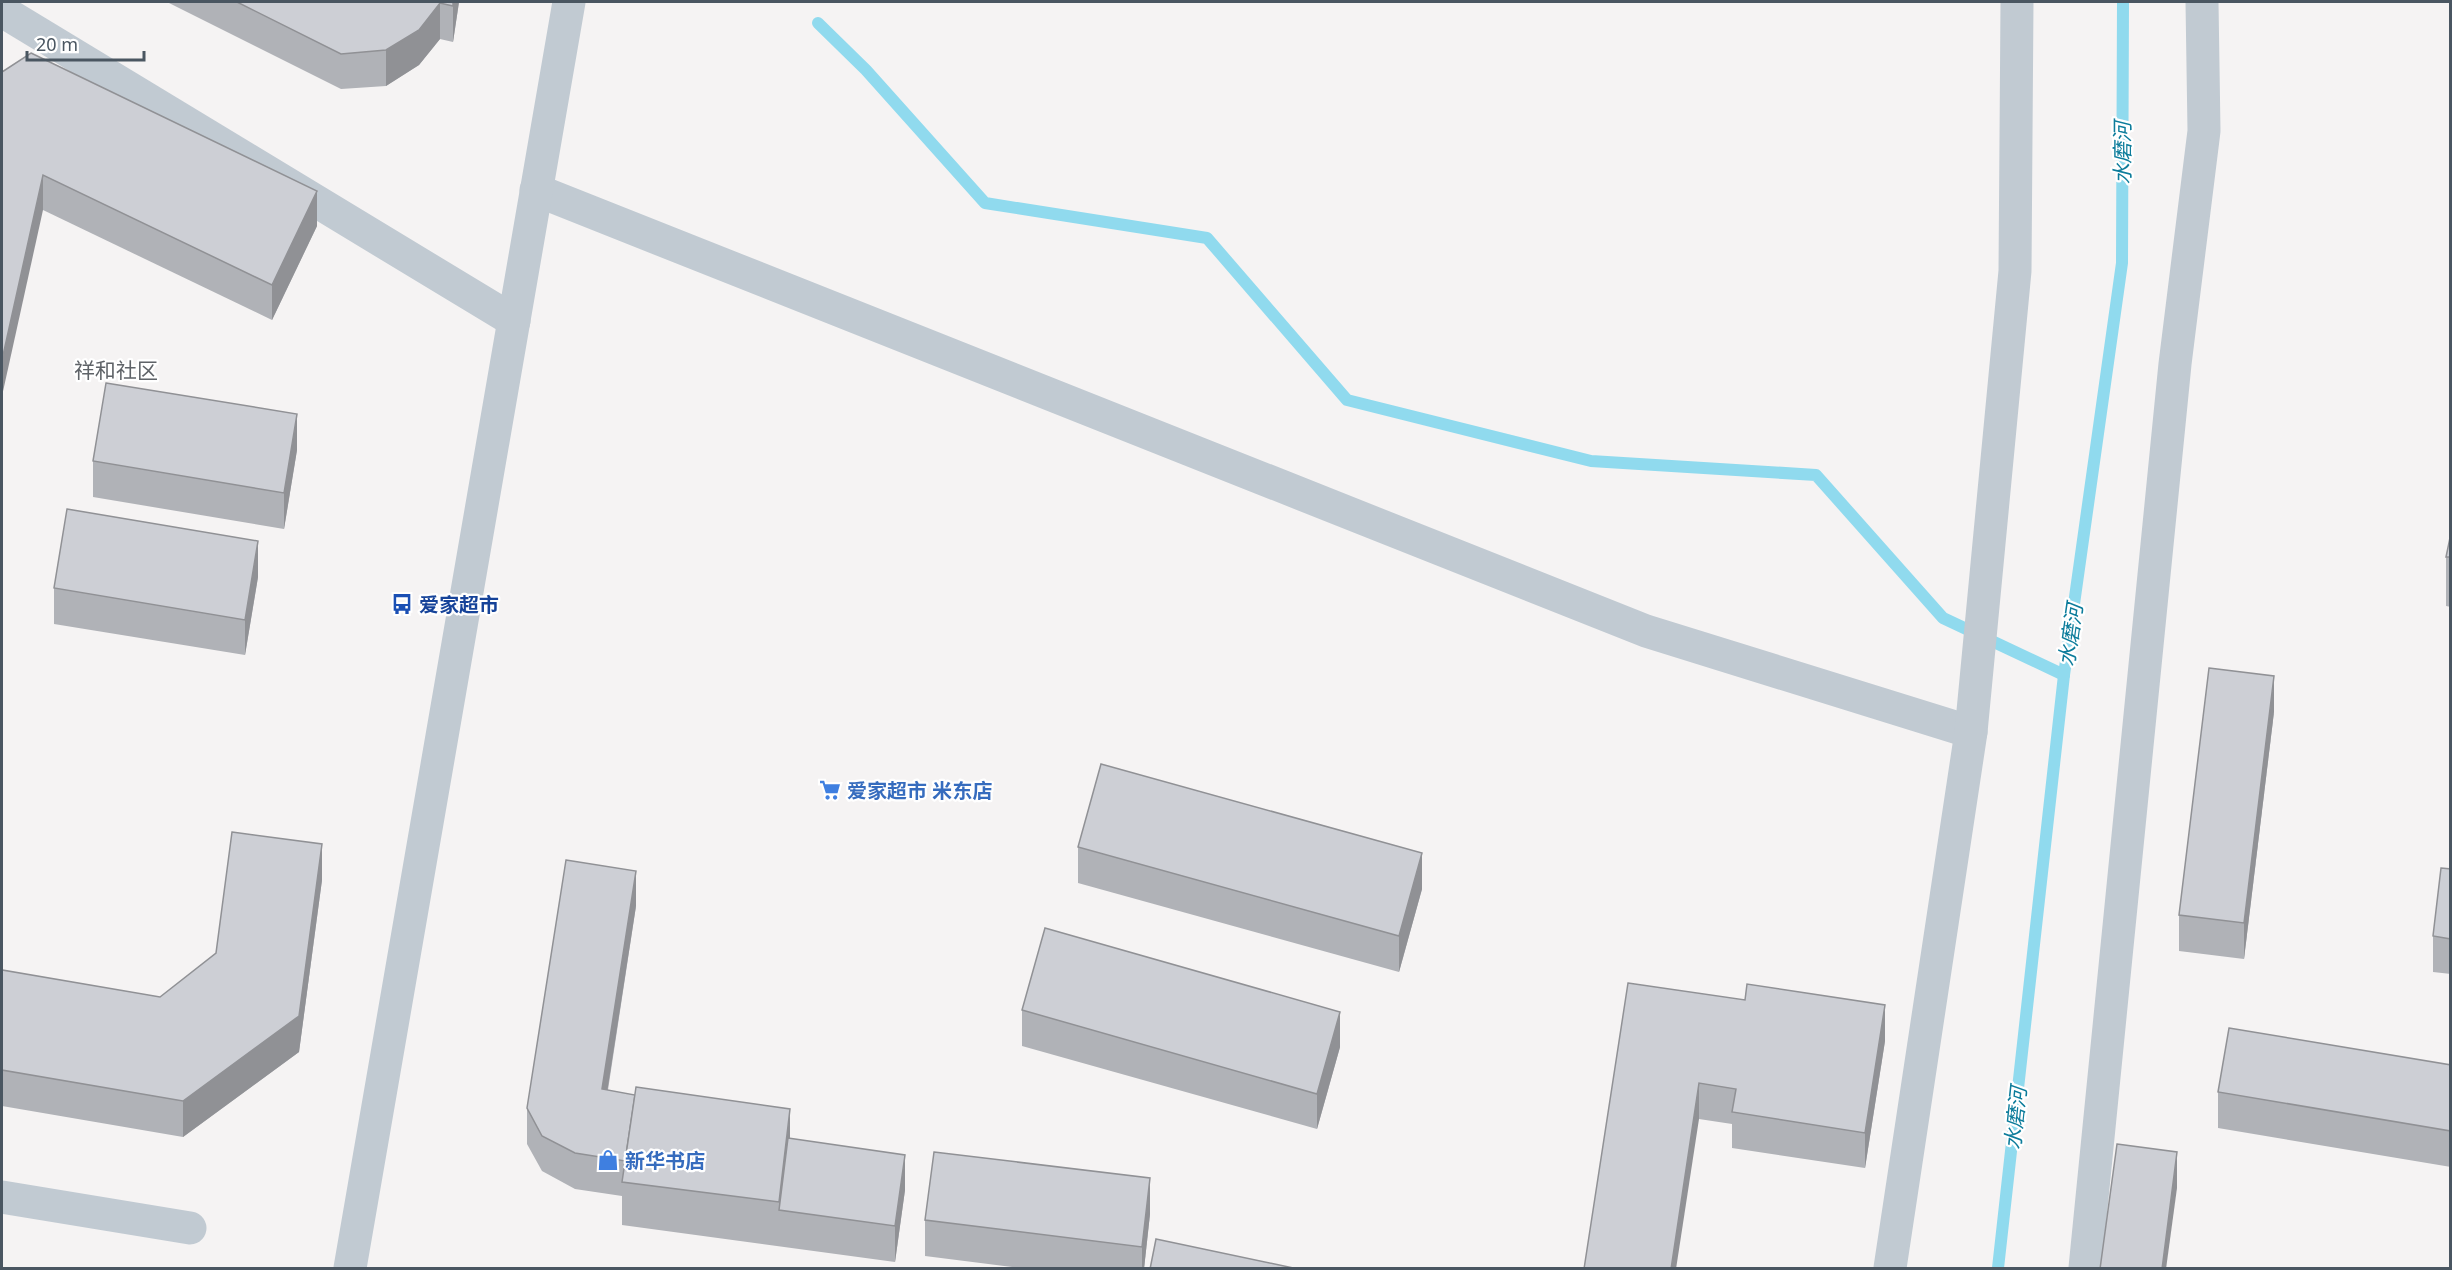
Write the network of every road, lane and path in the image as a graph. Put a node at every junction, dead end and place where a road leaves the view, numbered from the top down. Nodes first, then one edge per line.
1 (569, 2) edge
2 (2017, 2) edge
3 (2202, 2) edge
4 (2, 12) edge
5 (536, 190) junction
6 (514, 321) junction
7 (1971, 732) junction
8 (2, 1197) edge
9 (190, 1228) dead end
10 (350, 1269) edge
11 (1890, 1269) edge
12 (2085, 1269) edge

1 - 5 street
2 - 7 street
3 - 12 street
4 - 6 street
5 - 6 street
5 - 7 street
6 - 10 street
7 - 11 street
8 - 9 street

